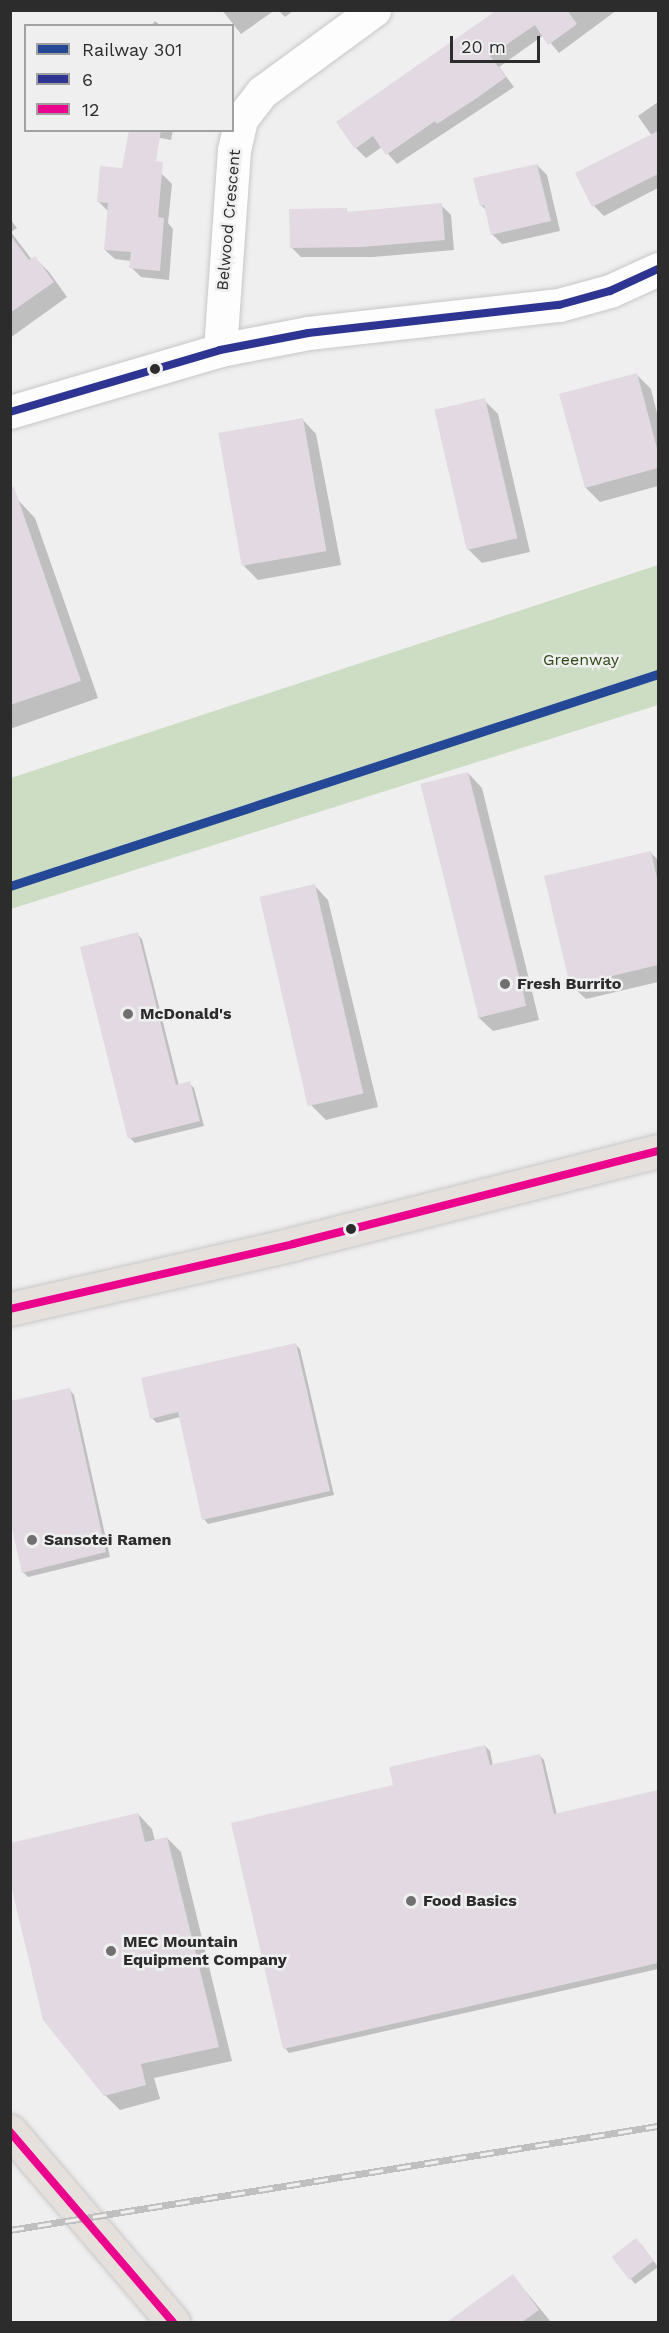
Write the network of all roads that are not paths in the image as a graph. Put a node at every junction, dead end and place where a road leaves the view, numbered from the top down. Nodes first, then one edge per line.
1 (374, 10) edge
2 (658, 269) edge
3 (220, 350) junction
4 (10, 412) edge
5 (658, 1151) edge
6 (10, 1309) edge
7 (10, 2131) edge
8 (173, 2322) edge

1 - 3 street, Belwood Crescent
2 - 3 street
3 - 4 street
5 - 6 main road
7 - 8 main road

